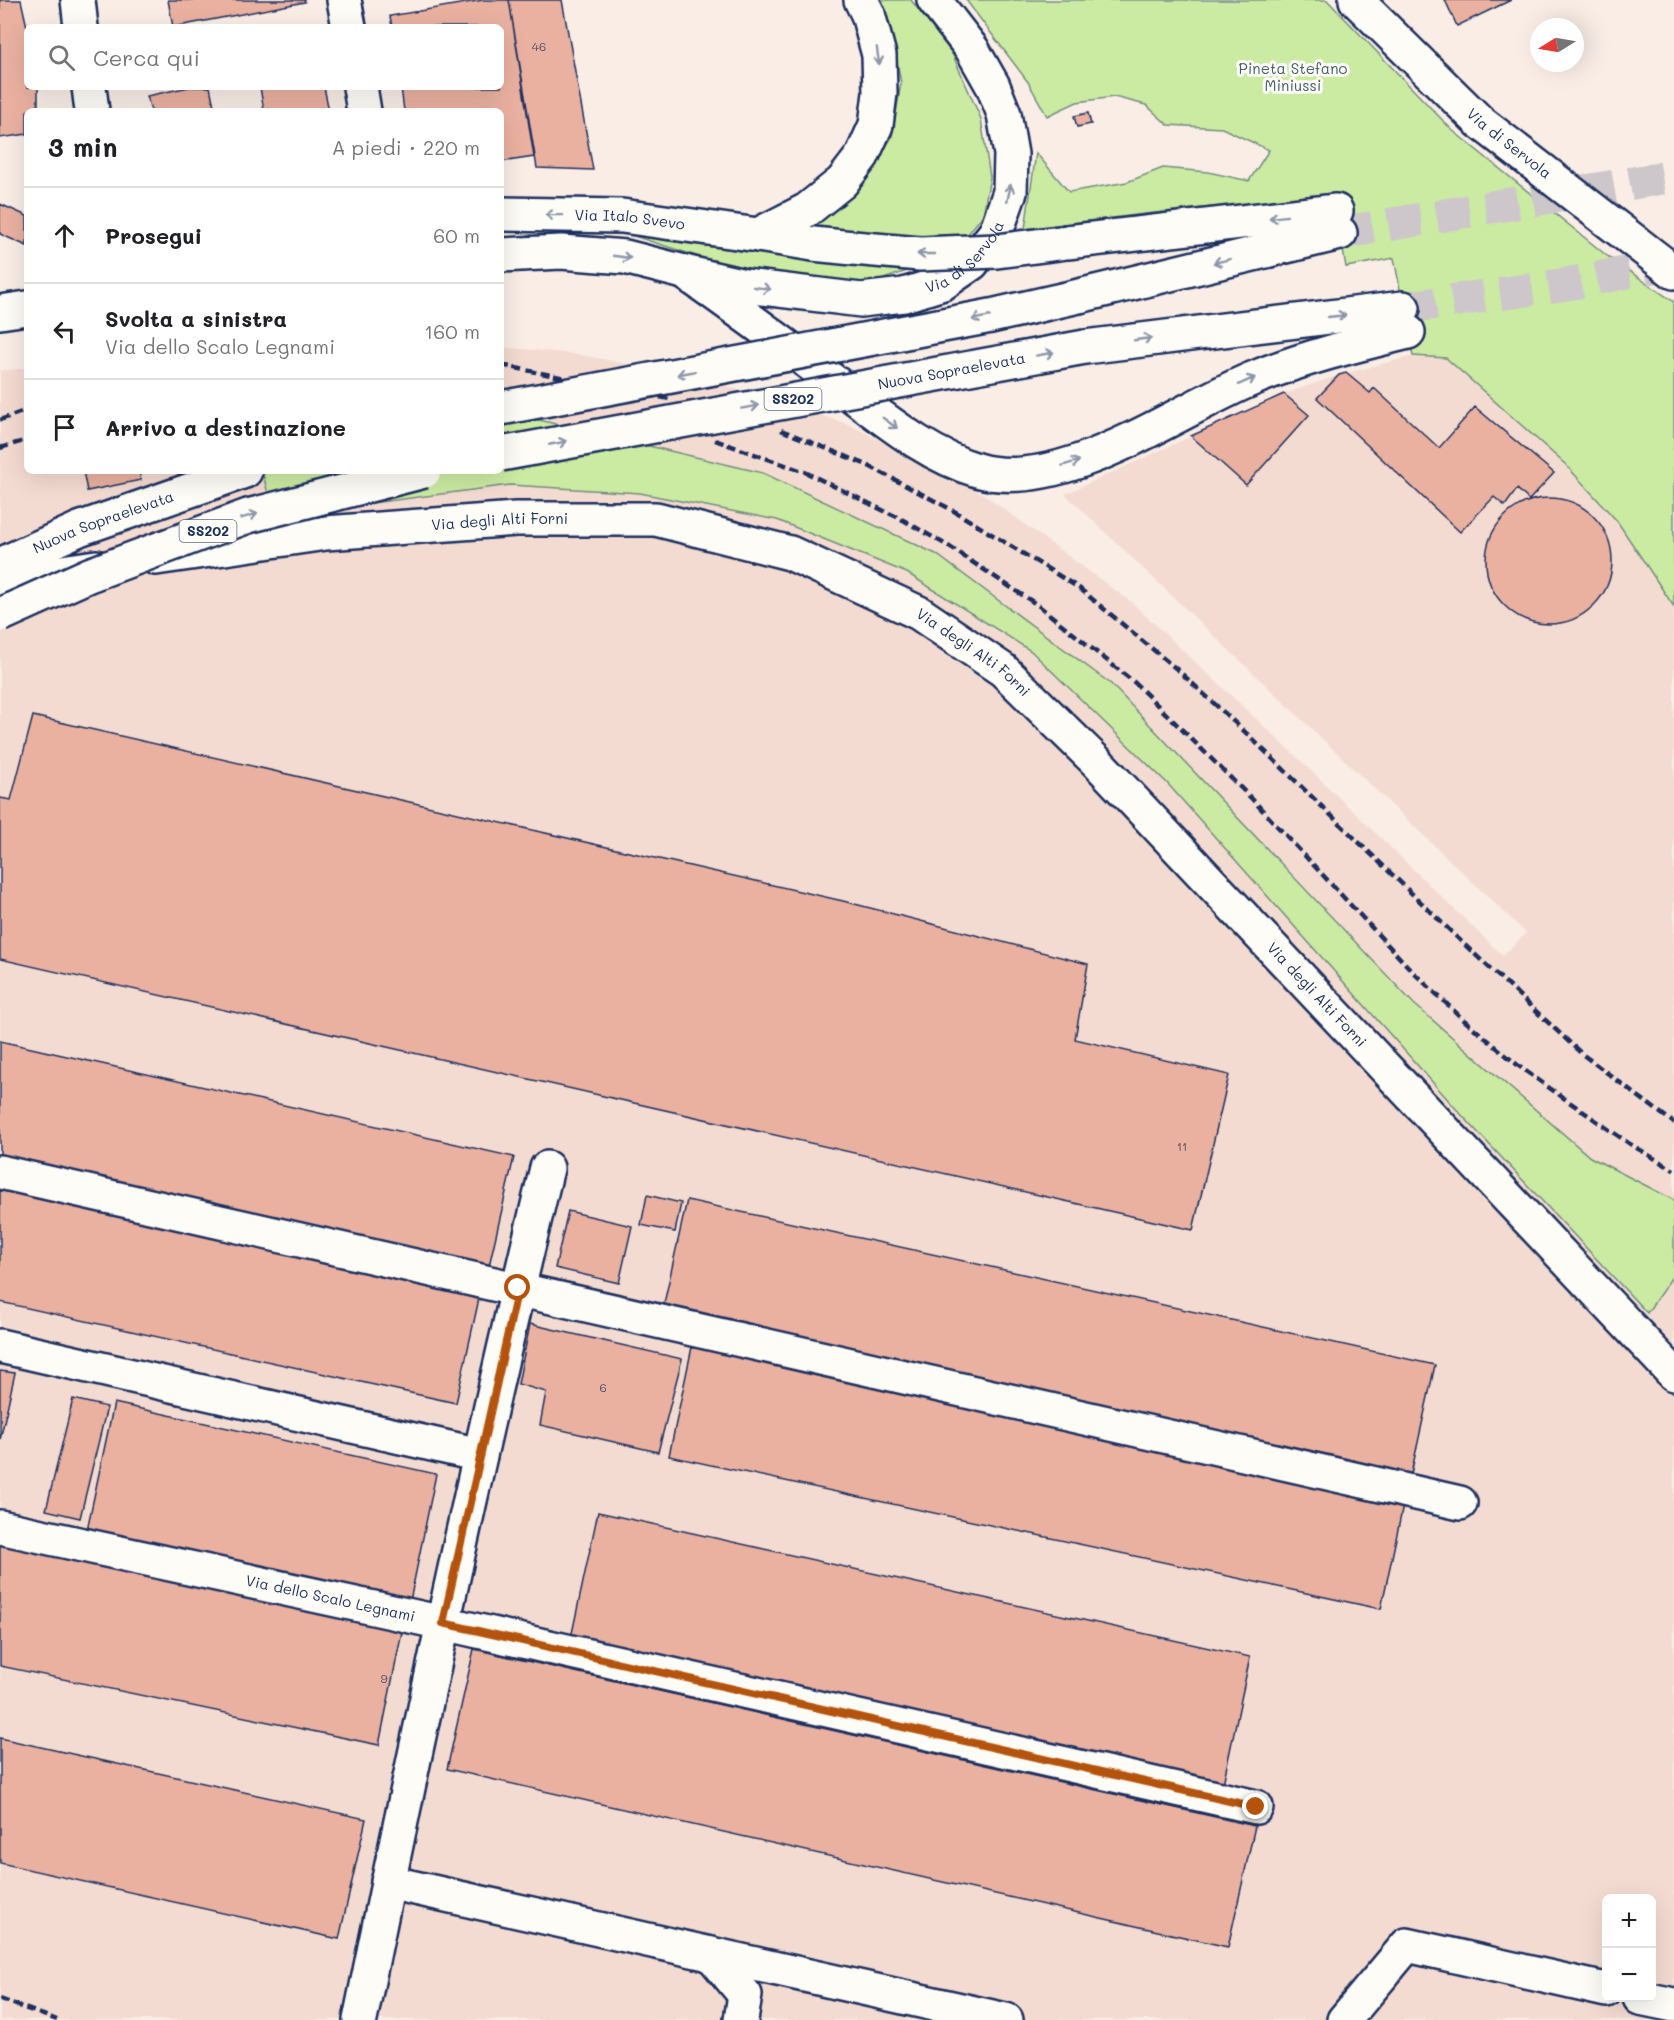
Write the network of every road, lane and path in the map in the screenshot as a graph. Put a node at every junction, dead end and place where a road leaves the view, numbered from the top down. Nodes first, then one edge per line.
1 (78, 0) edge
2 (344, 0) edge
3 (861, 0) edge
4 (934, 0) edge
5 (1356, 0) edge
6 (81, 24) edge
7 (348, 24) edge
8 (89, 90) edge
9 (360, 90) edge
10 (92, 108) edge
11 (364, 108) edge
12 (504, 214) edge
13 (758, 235) junction
14 (504, 255) edge
15 (1674, 272) edge
16 (684, 273) junction
17 (24, 308) edge
18 (0, 312) edge
19 (846, 391) edge
20 (846, 391) edge
21 (846, 391) edge
22 (846, 391) edge
23 (504, 407) edge
24 (504, 453) edge
25 (235, 474) edge
26 (412, 474) edge
27 (0, 565) edge
28 (0, 581) edge
29 (0, 615) edge
30 (547, 1168) dead end
31 (0, 1172) edge
32 (518, 1288) junction
33 (0, 1346) edge
34 (1674, 1374) edge
35 (480, 1455) junction
36 (1460, 1503) dead end
37 (0, 1527) edge
38 (443, 1623) junction
39 (1256, 1807) dead end
40 (388, 1882) junction
41 (711, 1954) junction
42 (1602, 1989) edge
43 (1656, 2001) edge
44 (1674, 2005) edge
45 (360, 2020) edge
46 (741, 2020) edge
47 (1006, 2020) edge
48 (1344, 2020) edge

1 - 6 main road
2 - 7 main road
3 -> 13 main road
16 -> 4 main road, Via di Servola
5 - 15 main road, Via di Servola
8 - 10 main road
9 - 11 main road
13 -> 12 main road, Via Italo Svevo
13 - 23 main road, Via Italo Svevo, bridge
14 -> 16 main road
16 - 22 main road, Nuova Sopraelevata / SS202, bridge
17 - 18 main road
19 - 24 main road, Nuova Sopraelevata / SS202, bridge
20 - 21 main road, Nuova Sopraelevata / SS202, bridge
25 - 27 main road, Nuova Sopraelevata
29 -> 26 main road, SS202, bridge
28 - 34 main road, Via degli Alti Forni
30 - 32 main road
31 - 32 main road
32 - 35 main road
32 - 36 main road
33 - 35 main road
35 - 38 main road
37 - 38 main road, Via dello Scalo Legnami
38 - 39 main road, Via dello Scalo Legnami
38 - 40 main road
40 - 41 main road
40 - 45 main road
41 - 46 main road
41 - 47 main road
42 - 48 main road
43 - 44 main road

